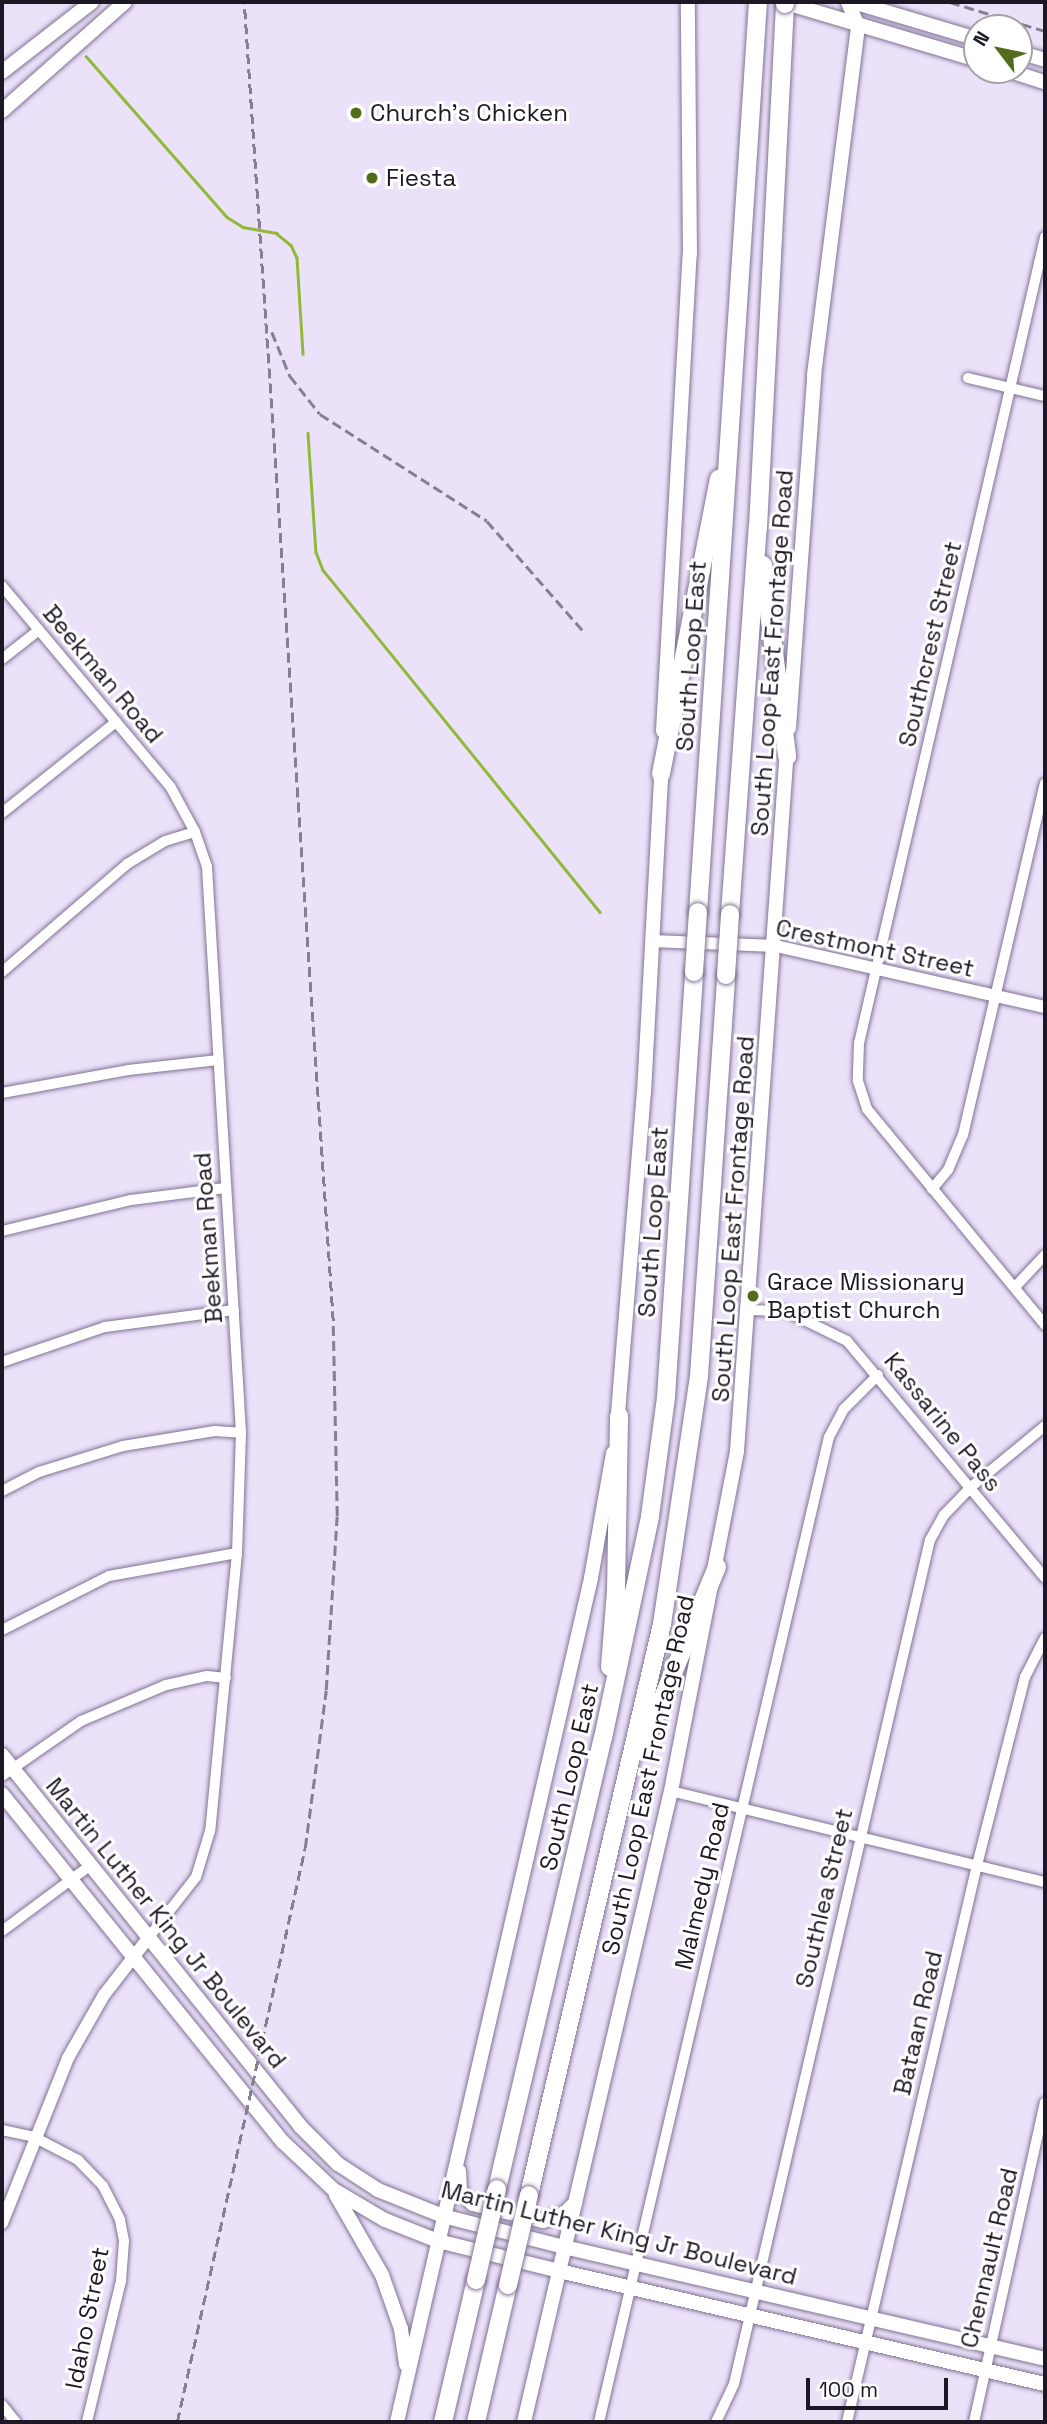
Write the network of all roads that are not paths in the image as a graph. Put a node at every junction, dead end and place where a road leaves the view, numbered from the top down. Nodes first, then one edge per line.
1 (91, 2) edge
2 (125, 2) edge
3 (688, 2) edge
4 (758, 2) edge
5 (785, 2) edge
6 (850, 2) edge
7 (858, 26) junction
8 (963, 35) edge
9 (963, 57) edge
10 (2, 72) edge
11 (2, 111) edge
12 (1045, 237) edge
13 (1042, 269) edge
14 (968, 378) dead end
15 (1010, 388) junction
16 (1045, 396) edge
17 (728, 452) junction
18 (758, 527) junction
19 (2, 586) edge
20 (39, 630) junction
21 (2, 659) edge
22 (116, 722) junction
23 (787, 756) junction
24 (661, 774) junction
25 (1045, 783) edge
26 (2, 813) edge
27 (195, 832) junction
28 (652, 941) junction
29 (776, 946) junction
30 (877, 967) junction
31 (2, 972) edge
32 (995, 995) junction
33 (1045, 1007) edge
34 (218, 1060) junction
35 (2, 1093) edge
36 (225, 1188) junction
37 (932, 1189) junction
38 (2, 1231) edge
39 (1045, 1255) edge
40 (1014, 1287) junction
41 (234, 1310) junction
42 (750, 1310) junction
43 (1045, 1325) edge
44 (2, 1362) edge
45 (878, 1375) junction
46 (619, 1416) junction
47 (1045, 1426) edge
48 (241, 1433) junction
49 (971, 1488) junction
50 (2, 1491) edge
51 (237, 1553) junction
52 (717, 1567) junction
53 (1045, 1578) edge
54 (2, 1630) edge
55 (1045, 1638) edge
56 (226, 1678) junction
57 (603, 1738) junction
58 (2, 1755) edge
59 (7, 1772) edge
60 (671, 1791) junction
61 (2, 1794) edge
62 (622, 1797) junction
63 (742, 1810) junction
64 (860, 1840) junction
65 (91, 1865) junction
66 (977, 1865) junction
67 (73, 1879) junction
68 (1045, 1882) edge
69 (2, 1931) edge
70 (149, 1937) junction
71 (133, 1957) junction
72 (249, 2064) junction
73 (475, 2077) junction
74 (232, 2079) junction
75 (1045, 2103) edge
76 (300, 2126) junction
77 (2, 2130) edge
78 (34, 2137) junction
79 (283, 2142) junction
80 (334, 2190) junction
81 (575, 2203) junction
82 (443, 2216) junction
83 (2, 2222) edge
84 (438, 2241) junction
85 (565, 2247) junction
86 (636, 2263) junction
87 (559, 2272) junction
88 (631, 2289) junction
89 (754, 2290) junction
90 (747, 2317) junction
91 (871, 2318) junction
92 (866, 2341) junction
93 (990, 2346) junction
94 (1045, 2359) edge
95 (984, 2370) junction
96 (1045, 2384) edge
97 (405, 2388) junction
98 (2, 2405) edge
99 (16, 2422) edge
100 (87, 2422) edge
101 (397, 2422) edge
102 (443, 2422) edge
103 (476, 2422) edge
104 (524, 2422) edge
105 (599, 2422) edge
106 (716, 2422) edge
107 (847, 2422) edge
108 (974, 2422) edge

1 - 10 main road
2 - 11 main road
3 - 24 main road
4 - 17 highway, South Loop East
5 - 7 main road
5 - 18 highway
6 - 7 main road, South Loop East Frontage Road
6 - 8 main road
7 - 9 main road
7 - 23 main road, South Loop East Frontage Road
12 - 13 street, Southcrest Street
13 - 15 street, Southcrest Street
14 - 15 street
15 - 16 street
15 - 30 street, Southcrest Street
17 - 24 highway
17 - 57 highway, South Loop East, bridge
18 - 23 highway
18 - 62 highway, bridge
19 - 20 street, Beekman Road
20 - 21 street
20 - 22 street, Beekman Road
22 - 26 street
22 - 27 street, Beekman Road
23 - 29 main road, South Loop East Frontage Road
24 - 28 main road
25 - 32 street
27 - 31 street
27 - 34 street, Beekman Road
28 - 29 street, Crestmont Street
28 - 46 main road
29 - 30 street, Crestmont Street
29 - 42 main road, South Loop East Frontage Road
30 - 32 street, Crestmont Street
30 - 37 street, Southcrest Street
32 - 33 street, Crestmont Street
32 - 37 street
34 - 35 street
34 - 36 street, Beekman Road
36 - 38 street
36 - 41 street, Beekman Road
37 - 40 street, Southcrest Street
39 - 40 street
40 - 43 street, Southcrest Street
41 - 44 street
41 - 48 street, Beekman Road
42 - 45 street, Kassarine Pass
42 - 52 main road, South Loop East Frontage Road
45 - 49 street, Kassarine Pass
45 - 63 street, Malmedy Road
46 - 57 highway
46 - 73 main road
47 - 49 street, Southlea Street
48 - 50 street
48 - 51 street, Beekman Road
49 - 53 street, Kassarine Pass
49 - 64 street, Southlea Street
51 - 54 street
51 - 56 street, Beekman Road
52 - 60 main road, South Loop East Frontage Road
52 - 62 highway
55 - 66 street, Bataan Road
56 - 59 street
56 - 70 street, Beekman Road
57 - 102 highway, South Loop East, bridge
58 - 59 main road, Martin Luther King Jr Boulevard
59 - 65 main road, Martin Luther King Jr Boulevard
60 - 63 street
60 - 81 main road, South Loop East Frontage Road
61 - 67 main road, Martin Luther King Jr Boulevard
62 - 103 highway, bridge
63 - 64 street
63 - 86 street, Malmedy Road
64 - 66 street
64 - 89 street, Southlea Street
65 - 67 street
65 - 70 main road, Martin Luther King Jr Boulevard
66 - 68 street
66 - 91 street, Bataan Road
67 - 69 street
67 - 71 main road, Martin Luther King Jr Boulevard
70 - 71 street
70 - 72 main road, Martin Luther King Jr Boulevard
71 - 74 main road, Martin Luther King Jr Boulevard
71 - 78 street
72 - 74 main road
72 - 76 main road, Martin Luther King Jr Boulevard
73 - 81 main road
73 - 82 main road
74 - 79 main road, Martin Luther King Jr Boulevard
75 - 93 street, Chennault Road
76 - 79 main road
76 - 82 main road, Martin Luther King Jr Boulevard
77 - 78 street, Idaho Street
78 - 83 street
78 - 100 street, Idaho Street
79 - 80 main road, Martin Luther King Jr Boulevard
80 - 84 main road, Martin Luther King Jr Boulevard
80 - 97 main road
81 - 85 main road, South Loop East Frontage Road
82 - 84 main road
82 - 85 main road, Martin Luther King Jr Boulevard
84 - 87 main road, Martin Luther King Jr Boulevard
84 - 97 main road
85 - 86 main road, Martin Luther King Jr Boulevard
85 - 87 main road, South Loop East Frontage Road
86 - 88 street, Malmedy Road
86 - 89 main road, Martin Luther King Jr Boulevard
87 - 88 main road, Martin Luther King Jr Boulevard
87 - 104 main road, South Loop East Frontage Road
88 - 90 main road, Martin Luther King Jr Boulevard
88 - 105 street, Malmedy Road
89 - 90 street, Southlea Street
89 - 91 main road, Martin Luther King Jr Boulevard
90 - 92 main road, Martin Luther King Jr Boulevard
90 - 106 street, Southlea Street
91 - 92 street, Bataan Road
91 - 93 main road, Martin Luther King Jr Boulevard
92 - 95 main road, Martin Luther King Jr Boulevard
92 - 107 street, Bataan Road
93 - 94 main road, Martin Luther King Jr Boulevard
93 - 95 street, Chennault Road
95 - 96 main road, Martin Luther King Jr Boulevard
95 - 108 street, Chennault Road
97 - 101 main road
98 - 99 street

